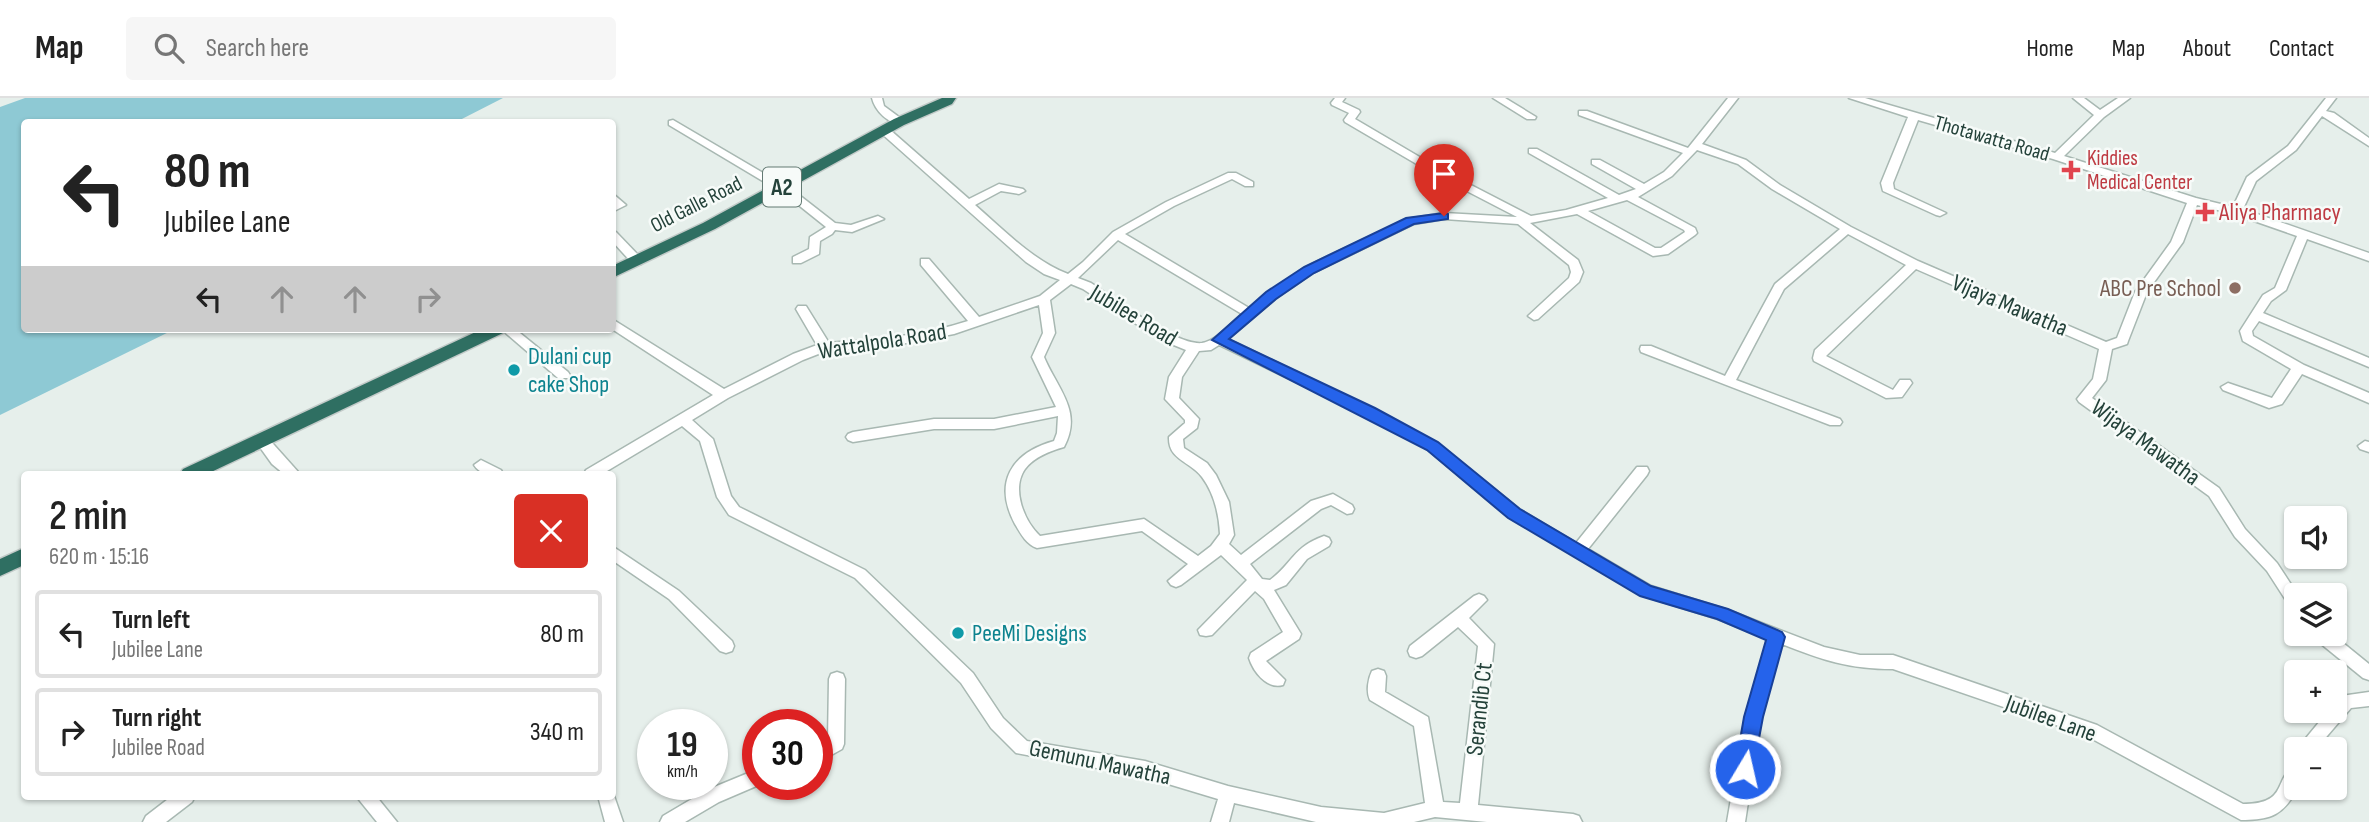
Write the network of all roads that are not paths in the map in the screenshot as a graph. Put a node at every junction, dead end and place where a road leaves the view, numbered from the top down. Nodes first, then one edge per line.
1 (877, 98) edge
2 (1340, 98) edge
3 (1498, 98) edge
4 (1733, 98) edge
5 (1854, 98) edge
6 (2078, 98) edge
7 (2126, 98) edge
8 (2331, 98) edge
9 (946, 99) edge
10 (2320, 112) junction
11 (1583, 113) dead end
12 (2100, 114) junction
13 (1914, 116) junction
14 (1531, 117) dead end
15 (900, 122) junction
16 (673, 123) dead end
17 (885, 131) junction
18 (2369, 143) edge
19 (1692, 148) junction
20 (1533, 151) dead end
21 (2057, 157) junction
22 (1596, 162) dead end
23 (1250, 184) dead end
24 (781, 188) junction
25 (1644, 188) junction
26 (1019, 191) dead end
27 (1623, 198) junction
28 (2193, 201) junction
29 (967, 205) junction
30 (1578, 210) junction
31 (2237, 211) junction
32 (1940, 213) dead end
33 (878, 219) dead end
34 (1525, 219) junction
35 (832, 226) junction
36 (1847, 229) junction
37 (1117, 234) junction
38 (2303, 234) junction
39 (616, 238) edge
40 (2369, 257) edge
41 (797, 260) dead end
42 (637, 261) junction
43 (925, 262) dead end
44 (1914, 264) junction
45 (616, 271) edge
46 (1068, 280) junction
47 (1044, 299) junction
48 (803, 309) dead end
49 (1250, 314) junction
50 (2256, 315) junction
51 (1534, 316) dead end
52 (977, 324) junction
53 (616, 326) edge
54 (488, 333) edge
55 (512, 333) edge
56 (1219, 340) junction
57 (825, 347) junction
58 (1195, 347) junction
59 (2106, 347) junction
60 (1646, 349) dead end
61 (2369, 363) edge
62 (2299, 368) junction
63 (563, 375) dead end
64 (1728, 382) junction
65 (1905, 383) dead end
66 (2228, 387) dead end
67 (723, 395) junction
68 (2369, 398) edge
69 (1064, 410) junction
70 (682, 419) junction
71 (1835, 422) dead end
72 (853, 437) dead end
73 (261, 439) junction
74 (481, 465) dead end
75 (196, 471) edge
76 (290, 471) edge
77 (491, 471) edge
78 (596, 471) edge
79 (1642, 471) dead end
80 (1347, 509) dead end
81 (1324, 542) dead end
82 (1220, 545) junction
83 (1578, 551) junction
84 (616, 555) edge
85 (21, 558) edge
86 (1199, 564) junction
87 (1240, 564) junction
88 (0, 568) edge
89 (1176, 582) dead end
90 (1255, 582) junction
91 (2284, 586) edge
92 (1479, 600) dead end
93 (1458, 618) junction
94 (1206, 630) dead end
95 (1776, 637) junction
96 (726, 646) dead end
97 (2336, 646) edge
98 (1416, 651) dead end
99 (2369, 673) edge
100 (1378, 676) dead end
101 (837, 679) dead end
102 (1277, 680) dead end
103 (2369, 699) edge
104 (2316, 737) edge
105 (833, 746) edge
106 (742, 784) edge
107 (1228, 793) junction
108 (2284, 798) edge
109 (181, 800) edge
110 (369, 800) edge
111 (608, 800) edge
112 (1435, 809) junction
113 (1468, 812) junction
114 (2237, 817) edge
115 (152, 822) edge
116 (388, 822) edge
117 (614, 822) edge
118 (669, 822) edge
119 (1220, 822) edge
120 (1573, 822) edge
121 (1737, 822) edge

1 - 15 street
2 - 34 street
3 - 14 street
4 - 19 street, Jubilee Road
5 - 13 street, Thotawatta Road
6 - 12 street
7 - 12 street
8 - 10 street
9 - 15 highway, Old Galle Road / A2
10 - 18 street
10 - 31 street
11 - 19 street, Vijaya Mawatha
12 - 21 street
13 - 21 street, Thotawatta Road
13 - 32 street
15 - 17 highway, Old Galle Road / A2
16 - 24 street
17 - 24 highway, Old Galle Road / A2
17 - 29 street, Jubilee Road
19 - 25 street, Jubilee Road
19 - 36 street, Vijaya Mawatha
20 - 27 street
21 - 28 street, Thotawatta Road
22 - 25 street
23 - 37 street, Wattalpola Road
24 - 35 street
24 - 42 highway, Old Galle Road / A2
25 - 27 street, Jubilee Road
26 - 29 street
27 - 30 street, Jubilee Road
27 - 30 street
28 - 31 street, Thotawatta Road
28 - 59 street
29 - 46 street, Jubilee Road
30 - 34 street, Jubilee Road
31 - 38 street, Thotawatta Road
33 - 35 street
34 - 49 street, Jubilee Road
34 - 51 street
35 - 41 street
36 - 44 street, Vijaya Mawatha
36 - 64 street
37 - 46 street, Wattalpola Road
37 - 49 street
38 - 40 street, Thotawatta Road
38 - 50 street
39 - 42 street
42 - 45 highway, Old Galle Road / A2
43 - 52 street
44 - 59 street, Vijaya Mawatha
44 - 65 street
46 - 47 street, Wattalpola Road
46 - 58 street, Jubilee Road
47 - 52 street, Wattalpola Road
47 - 69 street
48 - 57 street
49 - 56 street, Jubilee Road
50 - 61 street
50 - 62 street
52 - 57 street, Wattalpola Road
53 - 67 street
54 - 73 highway
55 - 63 street
56 - 58 street, Jubilee Road
56 - 83 street, Jubilee Lane
57 - 67 street, Wattalpola Road
58 - 82 street
59 - 91 street, Wijaya Mawatha
60 - 64 street
62 - 66 street
62 - 68 street
64 - 71 street
67 - 70 street, Wattalpola Road
69 - 72 street
69 - 86 street
70 - 78 street, Wattalpola Road
70 - 107 street, Gemunu Mawatha
73 - 75 highway
73 - 76 street
74 - 77 street
79 - 83 street
80 - 87 street
81 - 90 street
82 - 86 street
82 - 87 street
83 - 95 street, Jubilee Lane
84 - 96 street
85 - 88 highway
86 - 89 street
87 - 90 street
90 - 94 street
90 - 102 street
92 - 93 street
93 - 98 street
93 - 113 street, Serandib Ct
95 - 114 street, Jubilee Lane
95 - 121 street
97 - 99 street
100 - 112 street
101 - 105 street
103 - 104 street
106 - 118 street
107 - 112 street, Gemunu Mawatha
107 - 119 street
108 - 114 street, Jubilee Lane
109 - 115 street
110 - 116 street
111 - 117 street
112 - 113 street, Gemunu Mawatha
113 - 120 street, Gemunu Mawatha

